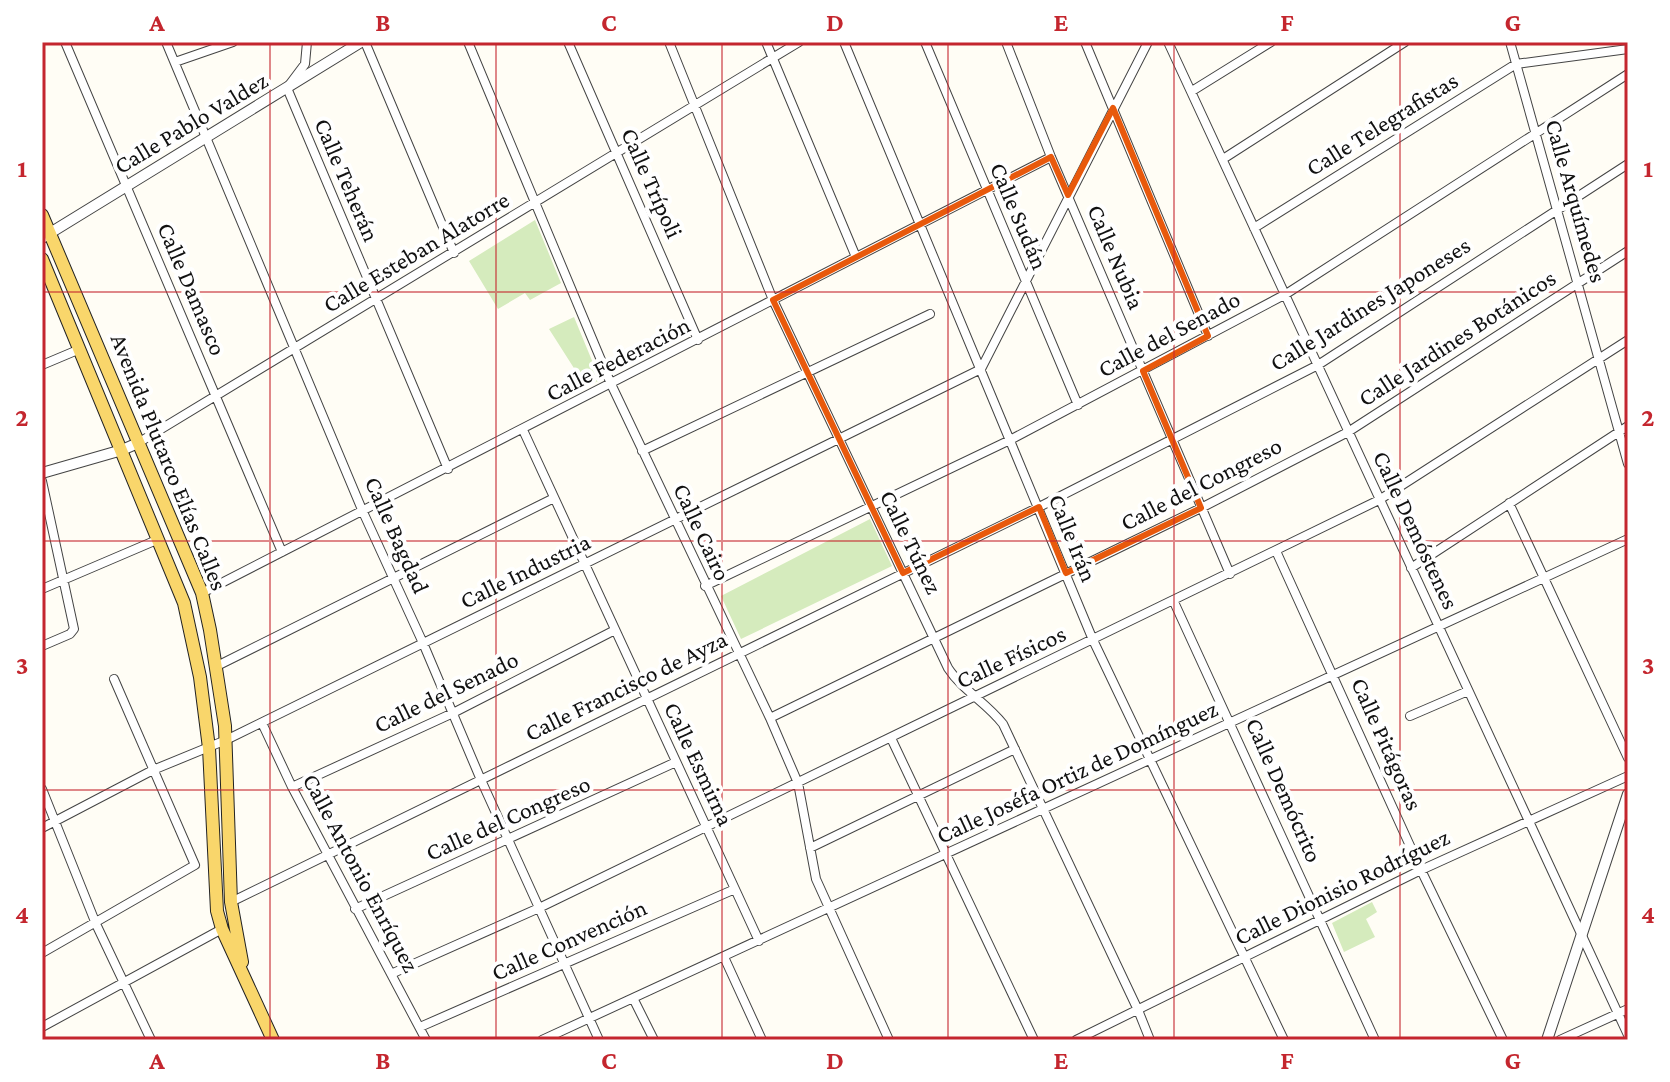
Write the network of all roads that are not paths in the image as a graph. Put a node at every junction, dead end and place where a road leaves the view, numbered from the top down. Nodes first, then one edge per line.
1 (65, 42) edge
2 (166, 42) edge
3 (233, 42) edge
4 (307, 42) edge
5 (363, 42) edge
6 (468, 42) edge
7 (568, 42) edge
8 (669, 42) edge
9 (766, 42) edge
10 (799, 42) edge
11 (844, 42) edge
12 (925, 42) edge
13 (1006, 42) edge
14 (1085, 42) edge
15 (1148, 42) edge
16 (1168, 42) edge
17 (1246, 42) edge
18 (1271, 42) edge
19 (1405, 42) edge
20 (1510, 42) edge
21 (1628, 49) edge
22 (1251, 54) junction
23 (773, 58) junction
24 (175, 62) junction
25 (1516, 64) junction
26 (1628, 74) edge
27 (287, 88) junction
28 (1192, 91) junction
29 (696, 105) junction
30 (1113, 108) junction
31 (1537, 134) junction
32 (207, 136) junction
33 (617, 154) junction
34 (1051, 157) junction
35 (1223, 159) junction
36 (1628, 164) edge
37 (127, 186) junction
38 (986, 190) junction
39 (1068, 195) junction
40 (535, 203) junction
41 (1556, 210) junction
42 (42, 215) edge
43 (920, 224) junction
44 (1254, 228) junction
45 (46, 235) edge
46 (1628, 251) edge
47 (454, 253) junction
48 (856, 257) junction
49 (42, 259) edge
50 (1025, 281) junction
51 (1578, 282) junction
52 (1286, 294) junction
53 (376, 300) junction
54 (773, 300) junction
55 (930, 314) dead end
56 (1208, 336) junction
57 (698, 340) junction
58 (1628, 340) edge
59 (296, 348) junction
60 (80, 349) junction
61 (1599, 358) junction
62 (42, 365) edge
63 (1318, 365) junction
64 (981, 369) junction
65 (1143, 371) junction
66 (807, 372) junction
67 (611, 384) junction
68 (216, 396) junction
69 (1078, 405) junction
70 (1628, 426) edge
71 (523, 430) junction
72 (1619, 431) junction
73 (1348, 432) junction
74 (839, 439) junction
75 (1171, 439) junction
76 (1010, 440) junction
77 (138, 443) junction
78 (122, 450) junction
79 (642, 451) junction
80 (1628, 464) edge
81 (448, 469) junction
82 (42, 473) edge
83 (42, 481) edge
84 (554, 498) junction
85 (1379, 500) junction
86 (1509, 503) junction
87 (871, 506) junction
88 (1039, 507) junction
89 (1201, 508) junction
90 (363, 512) junction
91 (674, 520) junction
92 (52, 530) junction
93 (42, 532) edge
94 (159, 539) junction
95 (1628, 539) edge
96 (1276, 551) junction
97 (282, 552) junction
98 (584, 564) junction
99 (1411, 568) junction
100 (903, 573) junction
101 (1066, 573) junction
102 (1230, 574) junction
103 (1544, 578) junction
104 (395, 579) junction
105 (63, 580) junction
106 (705, 586) junction
107 (42, 589) edge
108 (202, 593) junction
109 (1174, 602) junction
110 (1439, 627) junction
111 (615, 630) junction
112 (934, 636) junction
113 (1093, 640) junction
114 (423, 643) junction
115 (42, 646) edge
116 (737, 654) junction
117 (217, 666) junction
118 (1334, 675) junction
119 (114, 679) dead end
120 (1468, 691) junction
121 (975, 696) junction
122 (647, 698) junction
123 (453, 713) junction
124 (1410, 716) dead end
125 (770, 718) junction
126 (1231, 722) junction
127 (262, 723) junction
128 (891, 738) junction
129 (226, 740) junction
130 (209, 748) junction
131 (1015, 749) junction
132 (1628, 758) edge
133 (1149, 760) junction
134 (676, 762) junction
135 (153, 770) junction
136 (1628, 776) edge
137 (481, 780) junction
138 (798, 783) junction
139 (292, 787) junction
140 (42, 789) edge
141 (1628, 794) edge
142 (918, 796) junction
143 (1043, 809) junction
144 (1528, 819) junction
145 (56, 821) junction
146 (42, 828) edge
147 (707, 828) junction
148 (508, 840) junction
149 (810, 848) junction
150 (946, 854) junction
151 (327, 855) junction
152 (213, 862) junction
153 (228, 862) junction
154 (1421, 870) junction
155 (735, 889) junction
156 (231, 902) junction
157 (539, 908) junction
158 (355, 909) junction
159 (829, 909) junction
160 (1320, 920) junction
161 (96, 924) junction
162 (222, 929) junction
163 (1582, 935) junction
164 (759, 941) junction
165 (42, 953) edge
166 (724, 957) junction
167 (1245, 957) junction
168 (564, 964) junction
169 (244, 973) junction
170 (391, 974) junction
171 (124, 983) junction
172 (633, 998) junction
173 (1628, 1009) edge
174 (1138, 1010) junction
175 (1618, 1014) junction
176 (589, 1018) junction
177 (42, 1027) edge
178 (420, 1027) junction
179 (1628, 1035) edge
180 (151, 1040) edge
181 (273, 1040) edge
182 (426, 1040) edge
183 (542, 1040) edge
184 (599, 1040) edge
185 (654, 1040) edge
186 (762, 1040) edge
187 (889, 1040) edge
188 (1034, 1040) edge
189 (1076, 1040) edge
190 (1150, 1040) edge
191 (1284, 1040) edge
192 (1375, 1040) edge
193 (1503, 1040) edge
194 (1547, 1040) edge
195 (1560, 1040) edge

1 - 37 street, Calle Damasco
2 - 24 street, Calle Bagdad
3 - 24 street
4 - 27 street
5 - 27 street, Calle Pablo Valdez
5 - 47 street
6 - 40 street, Calle Cairo
7 - 33 street, Calle Trípoli
8 - 29 street, Calle Túnez
9 - 23 street
10 - 23 street, Calle Esteban Alatorre
11 - 43 street, Calle Irán
12 - 38 street, Calle Sudán
13 - 34 street, Calle Nubia
14 - 30 street
15 - 30 street
16 - 28 street, Calle Demóstenes
17 - 22 street
18 - 22 street
19 - 35 street
20 - 25 street, Calle Arquímedes
21 - 25 street, Calle Telegrafistas
22 - 28 street
23 - 29 street, Calle Esteban Alatorre
23 - 48 street
24 - 32 street, Calle Bagdad
25 - 31 street, Calle Arquímedes
25 - 44 street, Calle Telegrafistas
26 - 31 street, Calle del Senado
27 - 32 street, Calle Pablo Valdez
27 - 53 street, Calle Teherán
28 - 35 street, Calle Demóstenes
29 - 33 street, Calle Esteban Alatorre
29 - 54 street, Calle Túnez
30 - 39 street
30 - 56 street
31 - 41 street, Calle Arquímedes
31 - 52 street, Calle del Senado
32 - 37 street, Calle Pablo Valdez
32 - 59 street, Calle Bagdad
33 - 40 street, Calle Esteban Alatorre
33 - 57 street, Calle Trípoli
34 - 38 street, Calle Federación
34 - 39 street, Calle Nubia
35 - 44 street, Calle Demóstenes
36 - 41 street, Calle Jardines Japoneses
37 - 45 street, Calle Pablo Valdez
37 - 68 street, Calle Damasco
38 - 43 street, Calle Federación
38 - 50 street, Calle Sudán
39 - 50 street
39 - 65 street, Calle Nubia
40 - 47 street, Calle Esteban Alatorre
40 - 67 street, Calle Cairo
41 - 51 street, Calle Arquímedes
41 - 63 street, Calle Jardines Japoneses
42 - 45 main road, Avenida Plutarco Elías Calles
43 - 48 street, Calle Federación
43 - 64 street, Calle Irán
44 - 52 street, Calle Demóstenes
45 - 77 main road, Avenida Plutarco Elías Calles
46 - 51 street, Calle Jardines Botánicos
47 - 53 street, Calle Esteban Alatorre
48 - 54 street, Calle Federación
49 - 60 main road, Avenida Plutarco Elías Calles
50 - 64 street
50 - 69 street, Calle Sudán
51 - 61 street, Calle Arquímedes
51 - 73 street, Calle Jardines Botánicos
52 - 56 street, Calle del Senado
52 - 63 street, Calle Demóstenes
53 - 59 street, Calle Esteban Alatorre
53 - 81 street, Calle Teherán
54 - 57 street, Calle Federación
54 - 66 street, Calle Túnez
55 - 66 street
56 - 65 street, Calle del Senado
57 - 67 street, Calle Federación
58 - 61 street, Calle Físicos
59 - 68 street, Calle Esteban Alatorre
59 - 90 street, Calle Bagdad
60 - 62 street
60 - 78 main road, Avenida Plutarco Elías Calles
61 - 72 street, Calle Arquímedes
61 - 85 street, Calle Físicos
63 - 73 street, Calle Demóstenes
63 - 75 street, Calle Jardines Japoneses
64 - 74 street, Calle Industria
64 - 76 street, Calle Irán
65 - 69 street, Calle del Senado
65 - 75 street, Calle Nubia
66 - 74 street, Calle Túnez
66 - 79 street
67 - 71 street, Calle Federación
67 - 79 street, Calle Cairo
68 - 77 street, Calle Esteban Alatorre
68 - 97 street, Calle Damasco
69 - 76 street, Calle del Senado
70 - 72 street
71 - 81 street, Calle Federación
71 - 84 street, Calle Esmirna
72 - 80 street, Calle Arquímedes
72 - 86 street
73 - 85 street, Calle Demóstenes
73 - 89 street, Calle del Congreso
74 - 87 street, Calle Túnez
74 - 91 street, Calle Industria
75 - 88 street, Calle Jardines Japoneses
75 - 89 street, Calle Nubia
76 - 87 street, Calle del Senado
76 - 88 street, Calle Irán
77 - 78 street, Calle Esteban Alatorre
77 - 108 main road, Avenida Plutarco Elías Calles
78 - 82 street, Calle Esteban Alatorre
78 - 94 main road, Avenida Plutarco Elías Calles
79 - 91 street, Calle Cairo
81 - 90 street, Calle Federación
83 - 92 street
84 - 98 street, Calle Esmirna
84 - 104 street
85 - 96 street, Calle Físicos
85 - 99 street, Calle Demóstenes
86 - 99 street
86 - 103 street
87 - 100 street, Calle Túnez
87 - 106 street, Calle del Senado
88 - 100 street, Calle Francisco de Ayza
88 - 101 street, Calle Irán
89 - 101 street, Calle del Congreso
89 - 102 street, Calle Nubia
90 - 97 street, Calle Federación
90 - 104 street, Calle Bagdad
91 - 98 street, Calle Industria
91 - 106 street, Calle Cairo
92 - 93 street
92 - 105 street
94 - 105 street
94 - 130 main road, Avenida Plutarco Elías Calles
95 - 103 street, Calle Joséfa Ortiz de Domínguez
96 - 102 street, Calle Físicos
96 - 118 street, Calle Pitágoras
97 - 108 street, Calle Federación
98 - 111 street, Calle Esmirna
98 - 114 street, Calle Industria
99 - 110 street, Calle Demóstenes
100 - 112 street, Calle Túnez
100 - 116 street, Calle Francisco de Ayza
101 - 112 street, Calle del Congreso
101 - 113 street, Calle Irán
102 - 109 street, Calle Físicos
103 - 110 street, Calle Joséfa Ortiz de Domínguez
103 - 132 street
104 - 114 street, Calle Bagdad
104 - 117 street
105 - 107 street
105 - 115 street
106 - 116 street, Calle Cairo
108 - 117 main road, Avenida Plutarco Elías Calles
109 - 113 street, Calle Físicos
109 - 126 street, Calle Demócrito
110 - 118 street, Calle Joséfa Ortiz de Domínguez
110 - 120 street, Calle Demóstenes
111 - 122 street, Calle Esmirna
111 - 123 street, Calle del Senado
112 - 121 street, Calle Túnez
112 - 125 street, Calle del Congreso
113 - 121 street, Calle Físicos
113 - 133 street, Calle Irán
114 - 123 street, Calle Bagdad
114 - 127 street, Calle Industria
116 - 122 street, Calle Francisco de Ayza
116 - 125 street, Calle Cairo
117 - 129 main road, Avenida Plutarco Elías Calles
118 - 126 street, Calle Joséfa Ortiz de Domínguez
118 - 154 street, Calle Pitágoras
119 - 135 street
120 - 124 street
120 - 144 street, Calle Demóstenes
121 - 128 street, Calle Físicos
121 - 131 street, Calle Túnez
122 - 134 street, Calle Esmirna
122 - 137 street, Calle Francisco de Ayza
123 - 137 street, Calle Bagdad
123 - 139 street, Calle del Senado
125 - 138 street, Calle Cairo
126 - 133 street, Calle Joséfa Ortiz de Domínguez
126 - 160 street, Calle Demócrito
127 - 129 street, Calle Industria
127 - 139 street, Calle Antonio Enríquez
128 - 138 street, Calle Físicos
128 - 142 street
129 - 130 street, Calle Industria
129 - 153 main road, Avenida Plutarco Elías Calles
130 - 135 street, Calle Industria
130 - 152 main road, Avenida Plutarco Elías Calles
131 - 142 street
131 - 143 street, Calle Túnez
133 - 143 street, Calle Joséfa Ortiz de Domínguez
133 - 167 street, Calle Irán
134 - 147 street, Calle Esmirna
134 - 148 street, Calle del Congreso
135 - 145 street, Calle Industria
135 - 161 street
136 - 144 street, Calle Dionisio Rodríguez
137 - 148 street, Calle Bagdad
137 - 151 street, Calle Francisco de Ayza
138 - 147 street, Calle Físicos
138 - 149 street, Calle Cairo
139 - 151 street, Calle Antonio Enríquez
140 - 145 street
141 - 163 street
142 - 149 street
142 - 150 street
143 - 150 street, Calle Joséfa Ortiz de Domínguez
143 - 174 street, Calle Túnez
144 - 154 street, Calle Dionisio Rodríguez
144 - 163 street, Calle Demóstenes
145 - 146 street, Calle Industria
145 - 161 street
147 - 155 street, Calle Esmirna
147 - 157 street, Calle Físicos
148 - 157 street, Calle Bagdad
148 - 158 street, Calle del Congreso
149 - 159 street, Calle Cairo
150 - 159 street, Calle Joséfa Ortiz de Domínguez
150 - 188 street
151 - 156 street, Calle Francisco de Ayza
151 - 158 street, Calle Antonio Enríquez
152 - 153 main road
152 - 162 main road, Avenida Plutarco Elías Calles
153 - 156 main road, Avenida Plutarco Elías Calles
154 - 160 street, Calle Dionisio Rodríguez
154 - 193 street, Calle Pitágoras
155 - 164 street, Calle Esmirna
155 - 168 street, Calle Convención
156 - 169 main road, Avenida Plutarco Elías Calles
157 - 168 street, Calle Bagdad
157 - 170 street, Calle Físicos
158 - 170 street, Calle Antonio Enríquez
159 - 164 street, Calle Joséfa Ortiz de Domínguez
159 - 187 street, Calle Cairo
160 - 167 street, Calle Dionisio Rodríguez
160 - 192 street, Calle Demócrito
161 - 165 street
161 - 171 street
162 - 169 main road, Avenida Plutarco Elías Calles
162 - 171 street
163 - 175 street, Calle Demóstenes
163 - 194 street
164 - 166 street, Calle Joséfa Ortiz de Domínguez
166 - 172 street, Calle Joséfa Ortiz de Domínguez
166 - 186 street
167 - 174 street, Calle Dionisio Rodríguez
167 - 191 street, Calle Irán
168 - 176 street, Calle Bagdad
168 - 178 street, Calle Convención
169 - 181 main road, Avenida Plutarco Elías Calles
170 - 178 street, Calle Antonio Enríquez
171 - 177 street
171 - 180 street
172 - 176 street, Calle Joséfa Ortiz de Domínguez
172 - 185 street
173 - 175 street
174 - 189 street, Calle Dionisio Rodríguez
174 - 190 street, Calle Túnez
175 - 179 street, Calle Demóstenes
175 - 195 street
176 - 183 street, Calle Joséfa Ortiz de Domínguez
176 - 184 street, Calle Bagdad
178 - 182 street, Calle Antonio Enríquez

